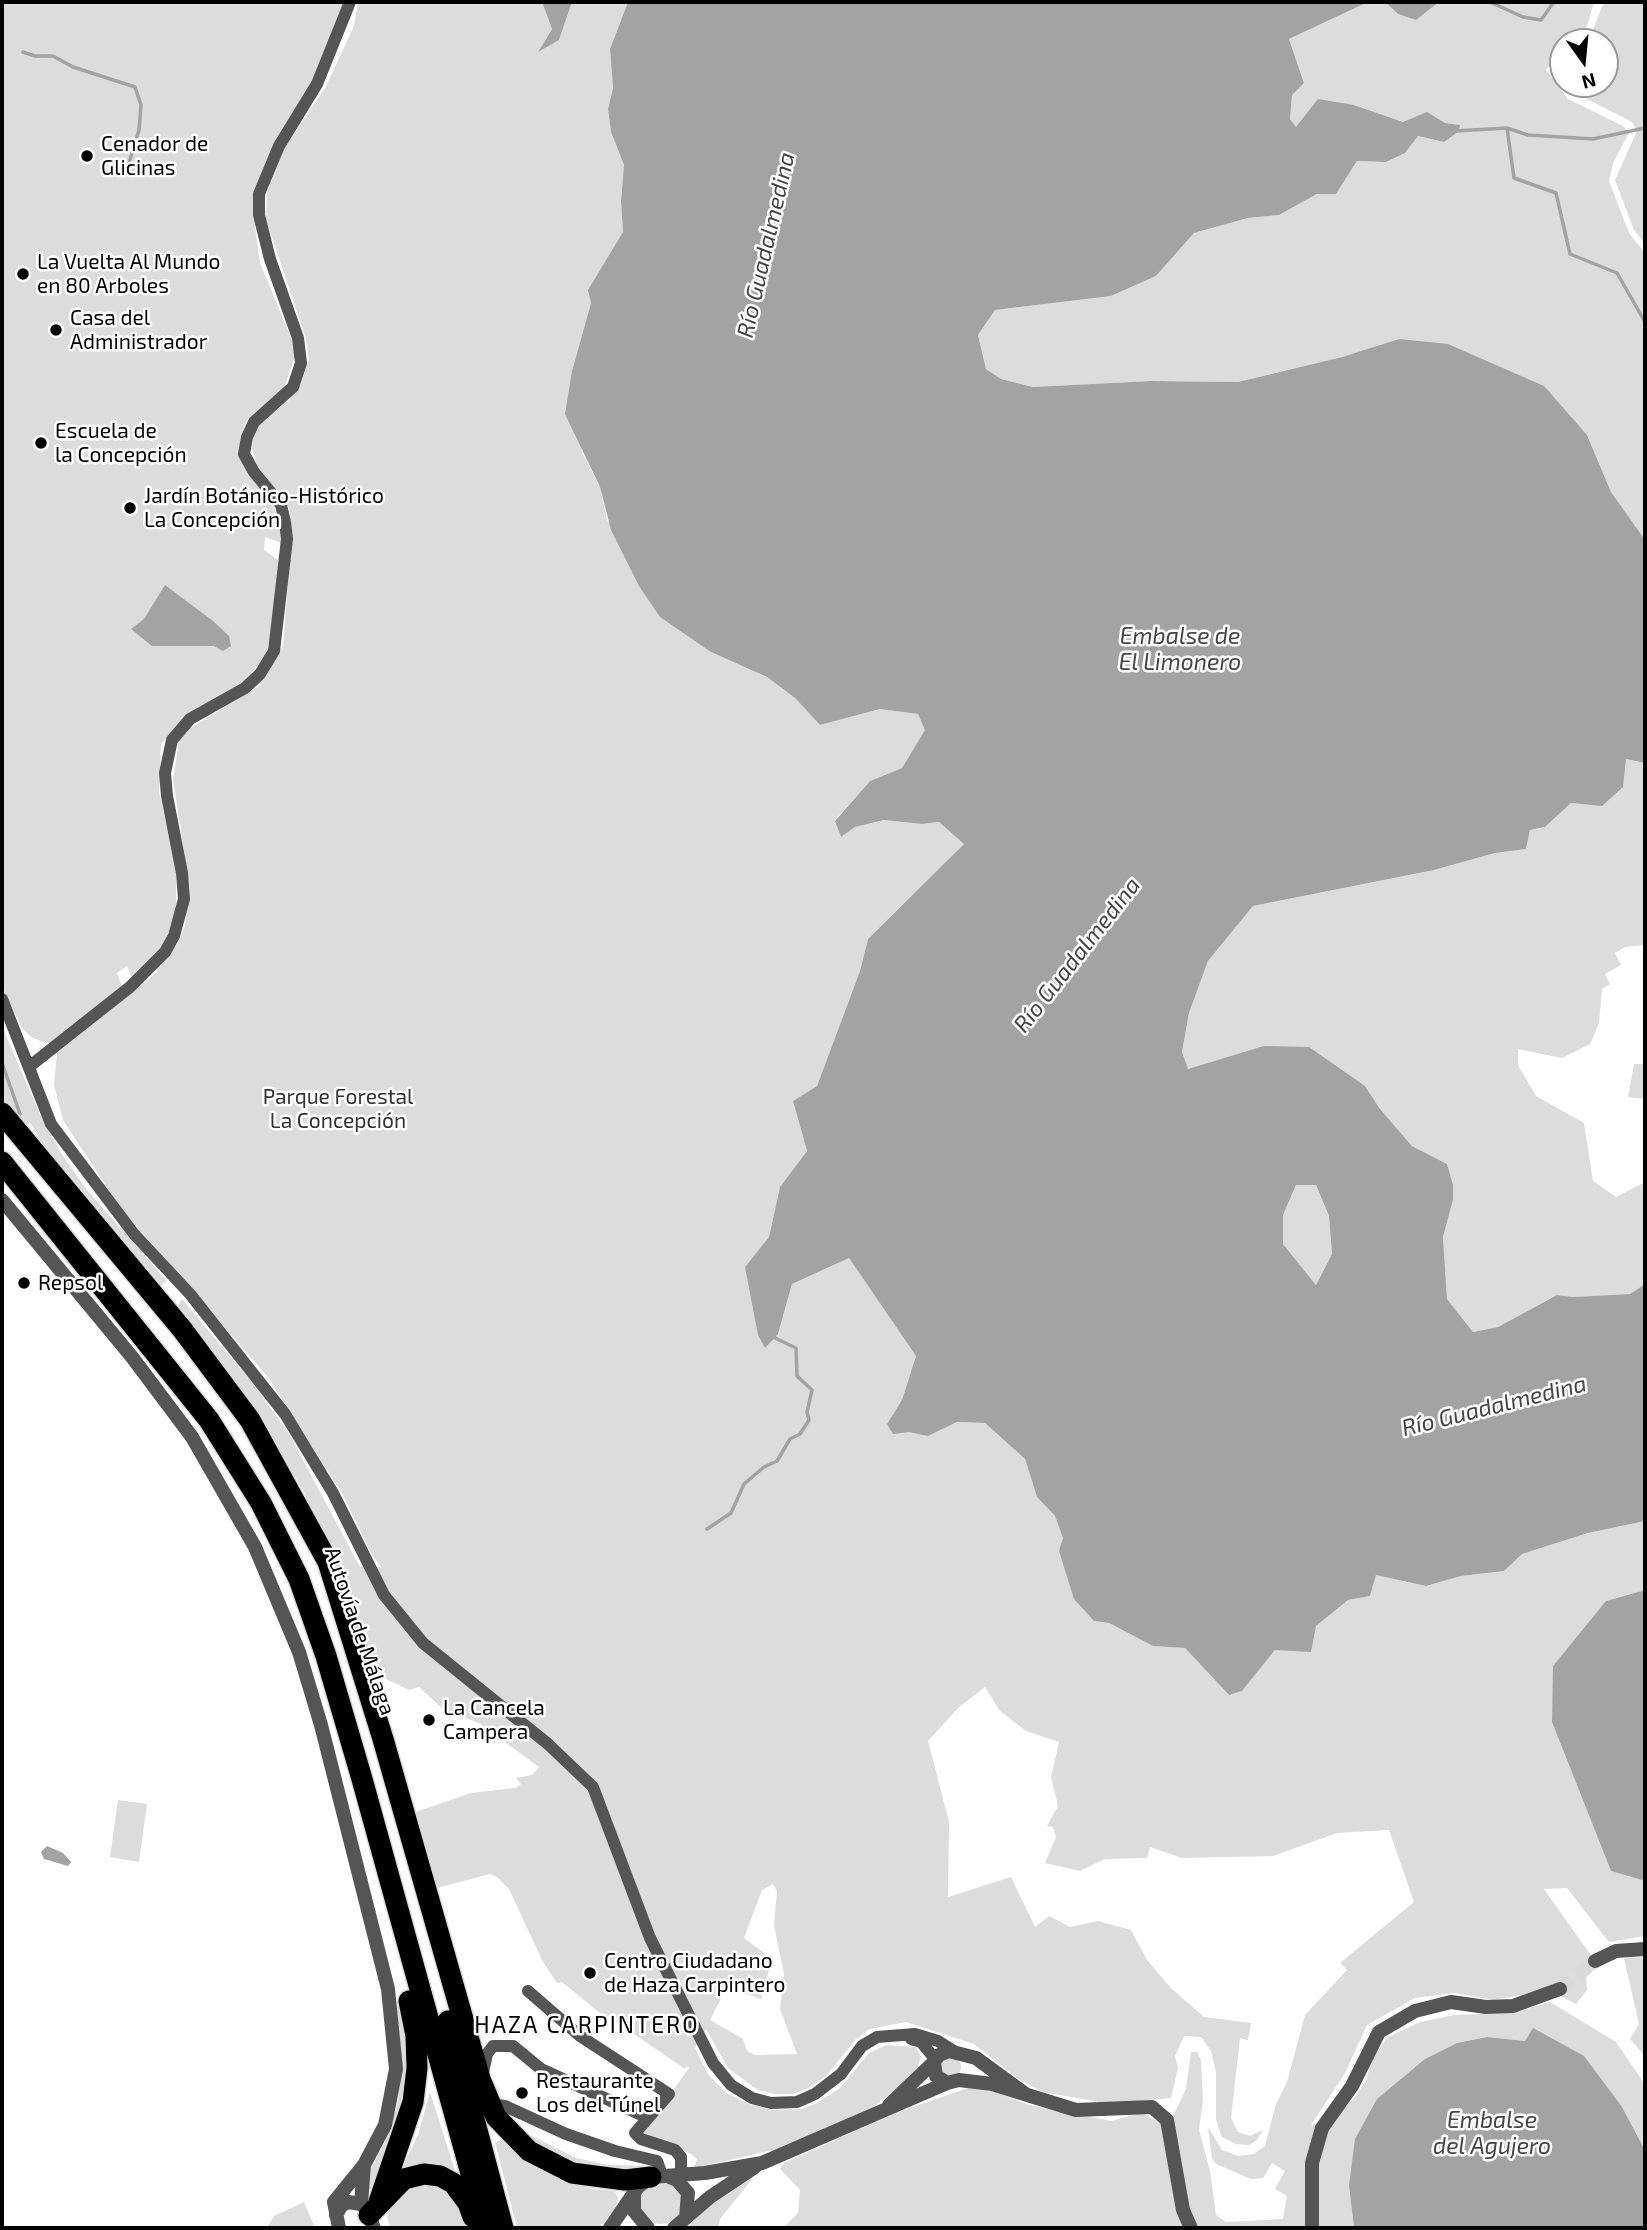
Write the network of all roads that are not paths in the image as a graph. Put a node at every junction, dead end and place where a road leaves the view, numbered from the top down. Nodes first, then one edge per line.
1 (351, 2) edge
2 (2, 999) edge
3 (30, 1066) junction
4 (2, 1113) edge
5 (2, 1133) edge
6 (2, 1162) edge
7 (2, 1200) edge
8 (1645, 1949) edge
9 (1595, 1961) tunnel mouth
10 (411, 1964) junction
11 (1560, 1989) tunnel mouth
12 (528, 1991) dead end
13 (897, 2034) junction
14 (957, 2053) junction
15 (935, 2061) junction
16 (480, 2079) junction
17 (953, 2081) junction
18 (1024, 2093) junction
19 (489, 2104) junction
20 (883, 2110) junction
21 (646, 2117) junction
22 (762, 2163) junction
23 (364, 2165) junction
24 (666, 2176) junction
25 (634, 2195) junction
26 (369, 2216) edge
27 (685, 2218) junction
28 (337, 2222) edge
29 (479, 2228) edge
30 (486, 2228) edge
31 (503, 2228) edge
32 (610, 2228) edge
33 (631, 2228) edge
34 (646, 2228) edge
35 (674, 2228) edge
36 (1191, 2228) edge
37 (1312, 2228) edge

1 - 3 street
2 - 3 street
3 - 13 street
4 - 16 highway
5 - 31 highway, Autovía de Málaga
6 - 10 highway, Autovía de Málaga
7 - 23 street
8 - 9 street
10 - 26 highway
10 - 30 highway, Autovía de Málaga
11 - 37 street
12 - 21 street
13 - 14 street
13 - 15 street
14 - 15 street
14 - 17 street
14 - 18 street
15 - 17 street
15 - 20 street
16 - 19 highway
16 - 21 street
17 - 18 street
17 - 20 street
18 - 36 street
19 - 24 street
19 - 24 highway
20 - 22 street
21 - 24 street
22 - 24 street
22 - 27 street
23 - 26 street
23 - 28 street
24 - 25 street
24 - 27 street
25 - 32 street
25 - 34 street
26 - 28 street
26 - 29 highway
27 - 35 street
33 - 34 street

